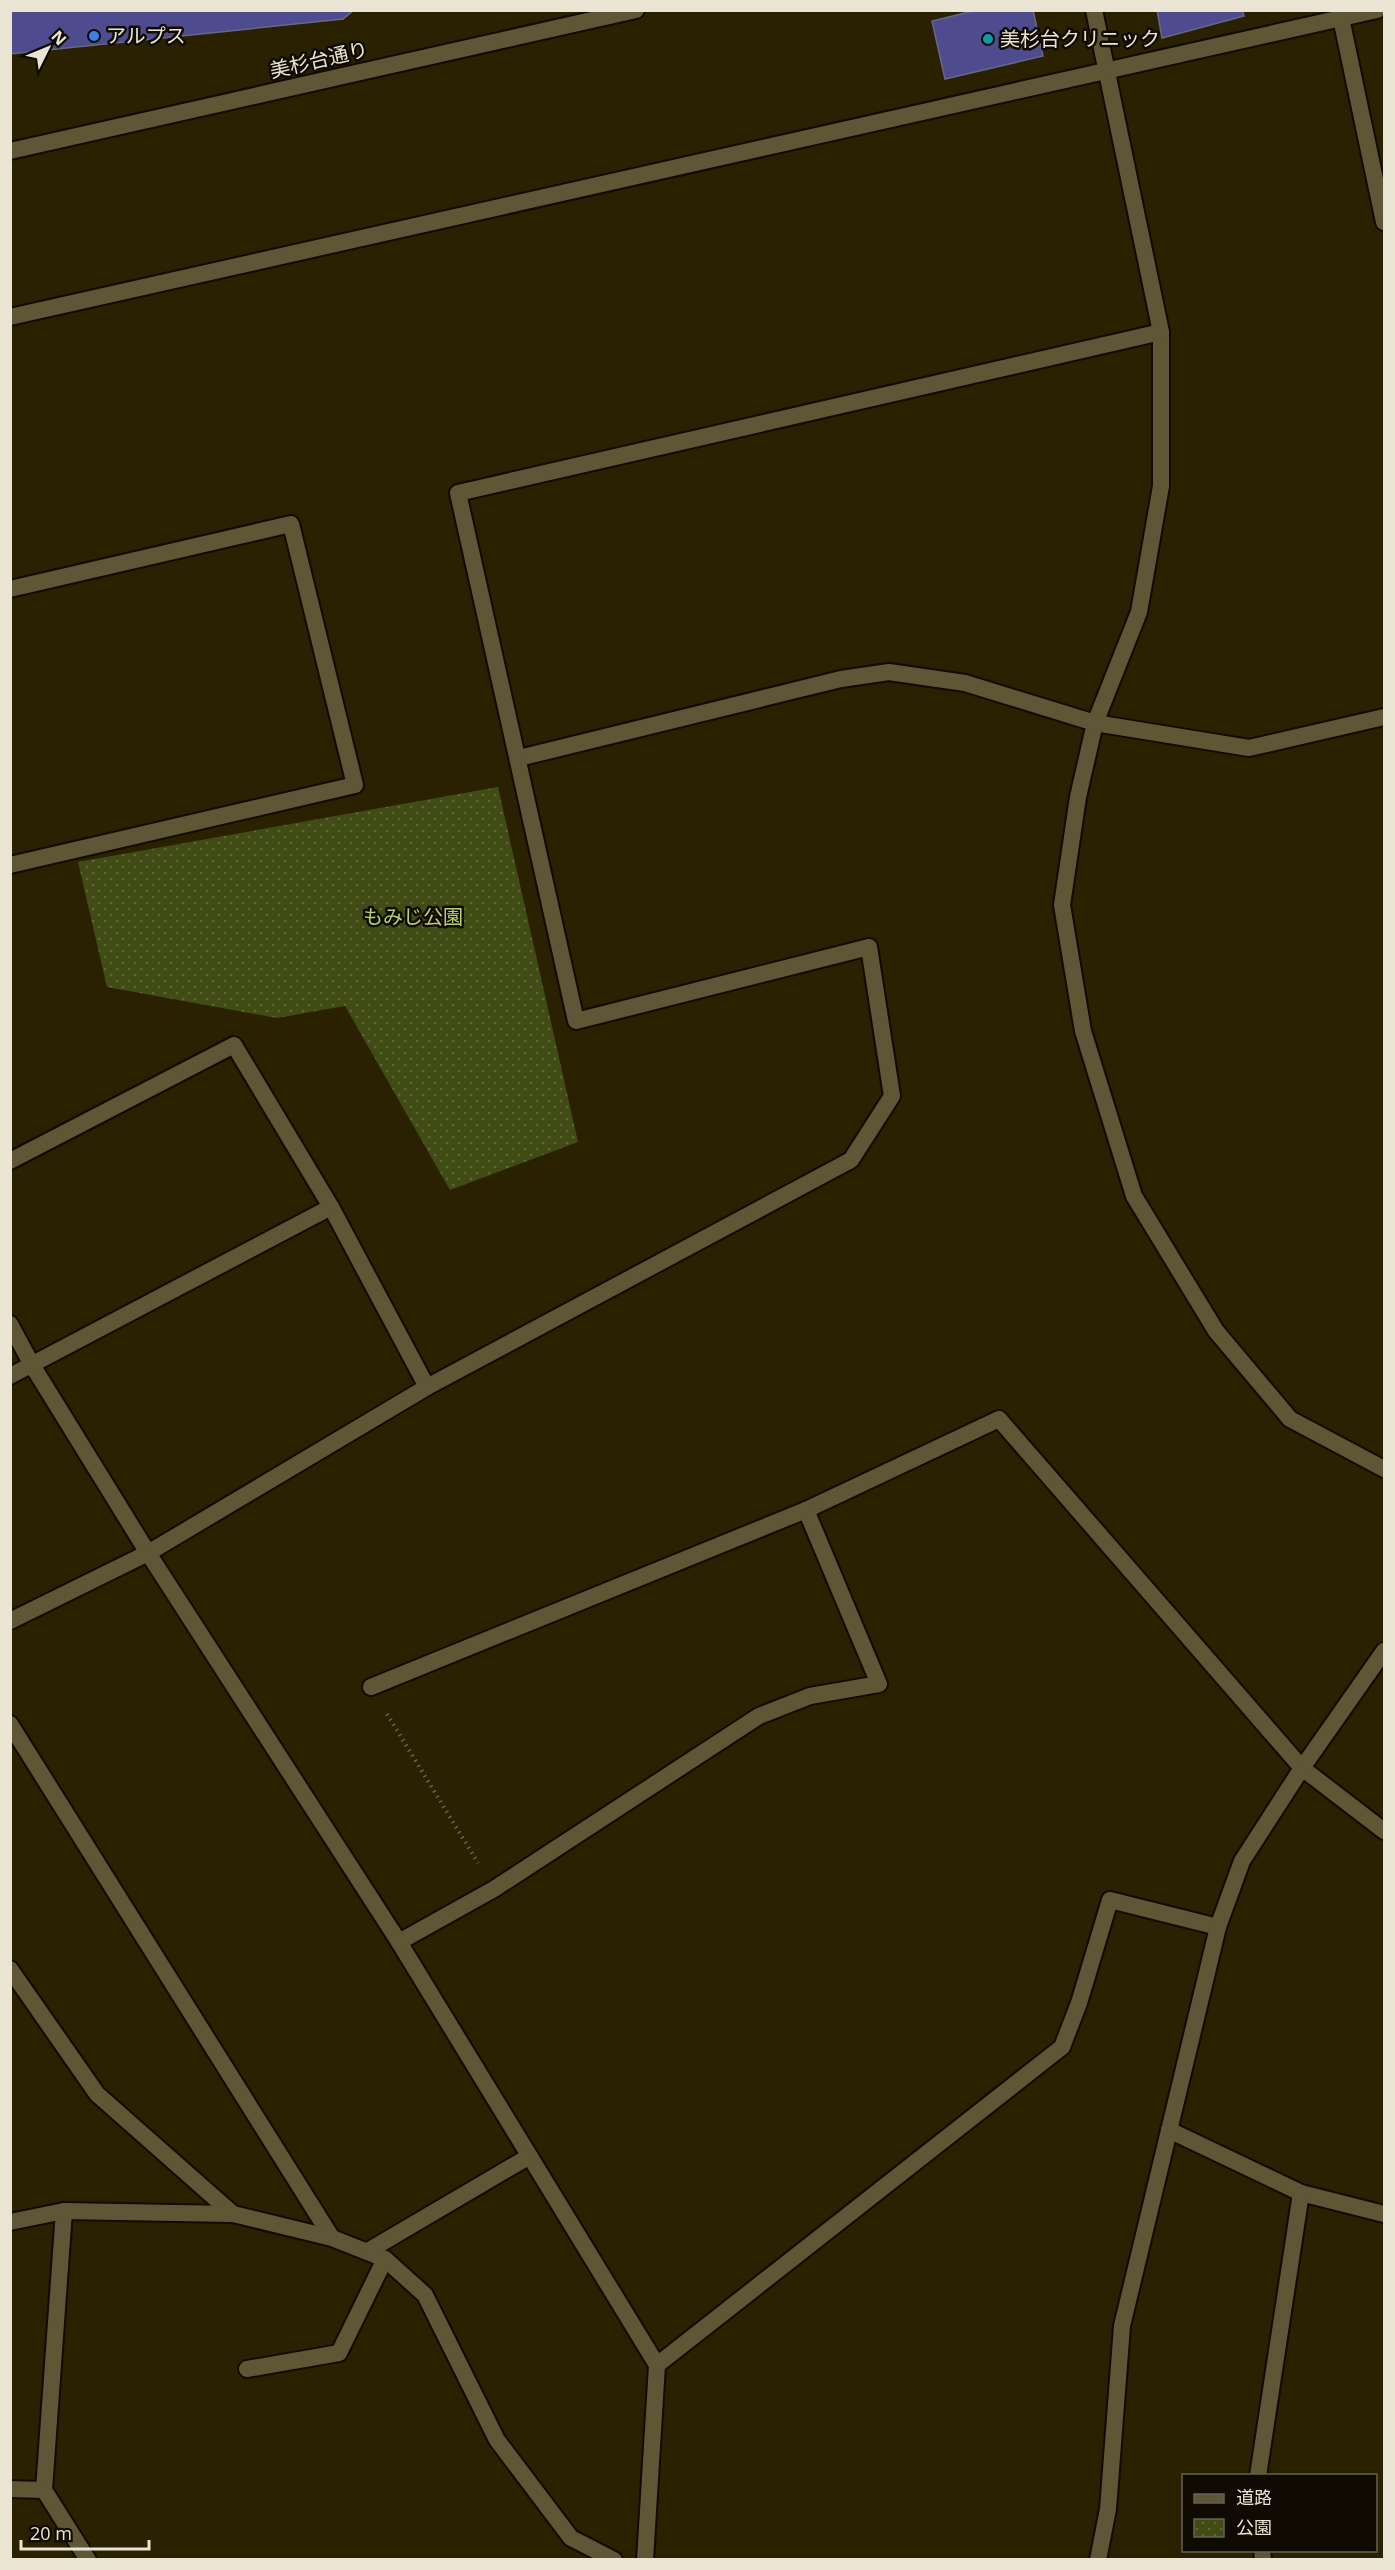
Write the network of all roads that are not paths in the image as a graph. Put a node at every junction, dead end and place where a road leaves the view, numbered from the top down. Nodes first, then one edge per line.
1 (636, 10) edge
2 (1094, 10) edge
3 (1377, 10) edge
4 (1341, 18) junction
5 (1107, 71) junction
6 (10, 151) edge
7 (1384, 222) edge
8 (10, 317) edge
9 (1161, 332) junction
10 (10, 589) edge
11 (1384, 717) edge
12 (1095, 723) junction
13 (519, 758) junction
14 (10, 865) edge
15 (10, 1161) edge
16 (331, 1206) junction
17 (10, 1324) edge
18 (32, 1365) junction
19 (10, 1376) edge
20 (427, 1387) junction
21 (1384, 1469) edge
22 (806, 1510) junction
23 (148, 1553) junction
24 (10, 1621) edge
25 (1384, 1651) edge
26 (371, 1687) road end
27 (10, 1724) edge
28 (1302, 1768) junction
29 (1384, 1831) edge
30 (1218, 1926) junction
31 (399, 1942) junction
32 (10, 1969) edge
33 (1169, 2130) junction
34 (528, 2157) junction
35 (1301, 2193) junction
36 (64, 2211) junction
37 (233, 2214) junction
38 (1384, 2214) edge
39 (10, 2222) edge
40 (332, 2238) junction
41 (368, 2251) junction
42 (385, 2259) junction
43 (657, 2365) junction
44 (247, 2369) dead end
45 (1258, 2474) edge
46 (10, 2489) edge
47 (44, 2490) junction
48 (88, 2559) edge
49 (614, 2559) edge
50 (645, 2559) edge
51 (1098, 2559) edge

1 - 6 street, 美杉台通り
2 - 5 street
3 - 4 street
4 - 5 street
4 - 7 street
5 - 8 street
5 - 9 street
9 - 12 street
9 - 13 street
10 - 14 street
11 - 12 street
12 - 13 street
12 - 21 street
13 - 20 street
15 - 16 street
16 - 18 street
16 - 20 street
17 - 18 street
18 - 19 street
18 - 23 street
20 - 23 street
22 - 26 street
22 - 28 street
22 - 31 street
23 - 24 street
23 - 31 street
25 - 28 street
27 - 40 street
28 - 29 street
28 - 30 street
30 - 33 street
30 - 43 street
31 - 34 street
32 - 37 street
33 - 35 street
33 - 51 street
34 - 41 street
34 - 43 street
35 - 38 street
35 - 45 street
36 - 37 street
36 - 39 street
36 - 47 street
37 - 40 street
40 - 41 street
41 - 42 street
42 - 44 street
42 - 49 street
43 - 50 street
46 - 47 street
47 - 48 street

